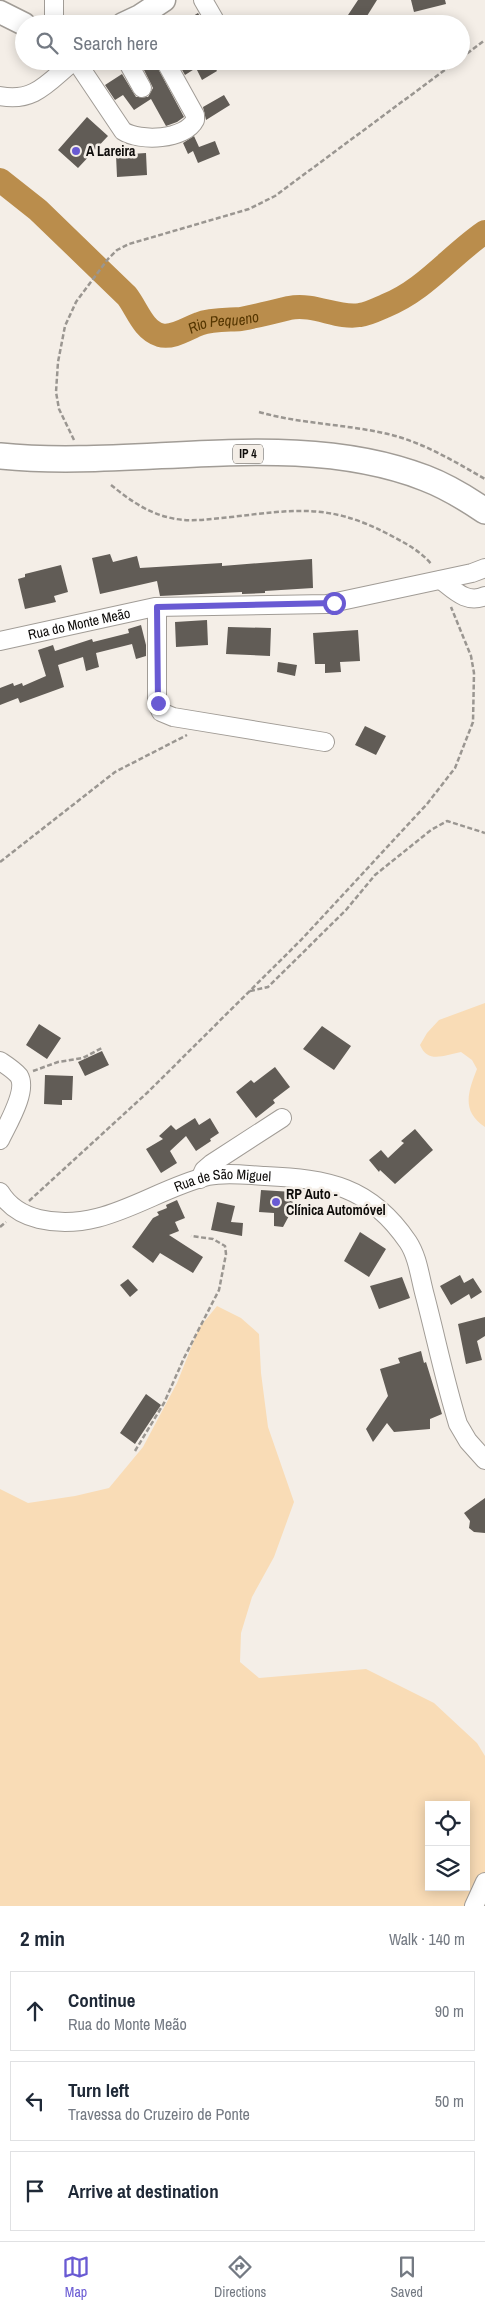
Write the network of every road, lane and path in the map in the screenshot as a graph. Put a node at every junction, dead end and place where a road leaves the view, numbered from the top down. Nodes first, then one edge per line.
1 (54, 0) edge
2 (164, 0) edge
3 (203, 0) edge
4 (0, 12) edge
5 (54, 15) edge
6 (142, 15) edge
7 (212, 15) edge
8 (15, 20) edge
9 (485, 40) edge
10 (470, 51) edge
11 (59, 70) edge
12 (66, 70) edge
13 (67, 70) edge
14 (132, 70) edge
15 (170, 70) edge
16 (445, 70) edge
17 (142, 88) dead end
18 (0, 96) edge
19 (110, 129) dead end
20 (259, 412) dead end
21 (0, 442) edge
22 (76, 444) dead end
23 (0, 456) edge
24 (485, 478) edge
25 (111, 485) dead end
26 (485, 493) edge
27 (485, 511) edge
28 (485, 568) edge
29 (441, 580) junction
30 (485, 596) edge
31 (157, 607) junction
32 (0, 641) edge
33 (210, 723) junction
34 (325, 742) dead end
35 (485, 833) edge
36 (0, 862) edge
37 (250, 991) junction
38 (102, 1048) dead end
39 (0, 1061) edge
40 (16, 1073) junction
41 (282, 1118) dead end
42 (0, 1140) edge
43 (200, 1179) junction
44 (0, 1192) edge
45 (22, 1213) junction
46 (191, 1236) dead end
47 (135, 1452) dead end
48 (485, 1460) edge
49 (485, 1882) edge
50 (474, 1906) edge

1 - 5 street
2 - 6 main road
3 - 7 street
4 - 8 main road
9 - 10 path
11 - 18 street
12 - 19 street
13 - 15 street
14 - 17 street
16 - 22 path
20 - 24 path
21 - 26 highway, IP 4
23 - 27 highway, IP 4
25 - 29 path
28 - 29 street, Rua do Monte Meão
29 - 30 street
29 - 31 street, Rua do Monte Meão
29 - 37 path
31 - 32 street, Rua do Monte Meão
31 - 33 street
33 - 34 street
33 - 36 path
35 - 37 path
37 - 45 path
38 - 40 path
39 - 40 street
40 - 42 street
41 - 43 street
43 - 45 street, Rua de São Miguel
43 - 48 street, Rua de São Miguel
44 - 45 street
46 - 47 path
49 - 50 street

